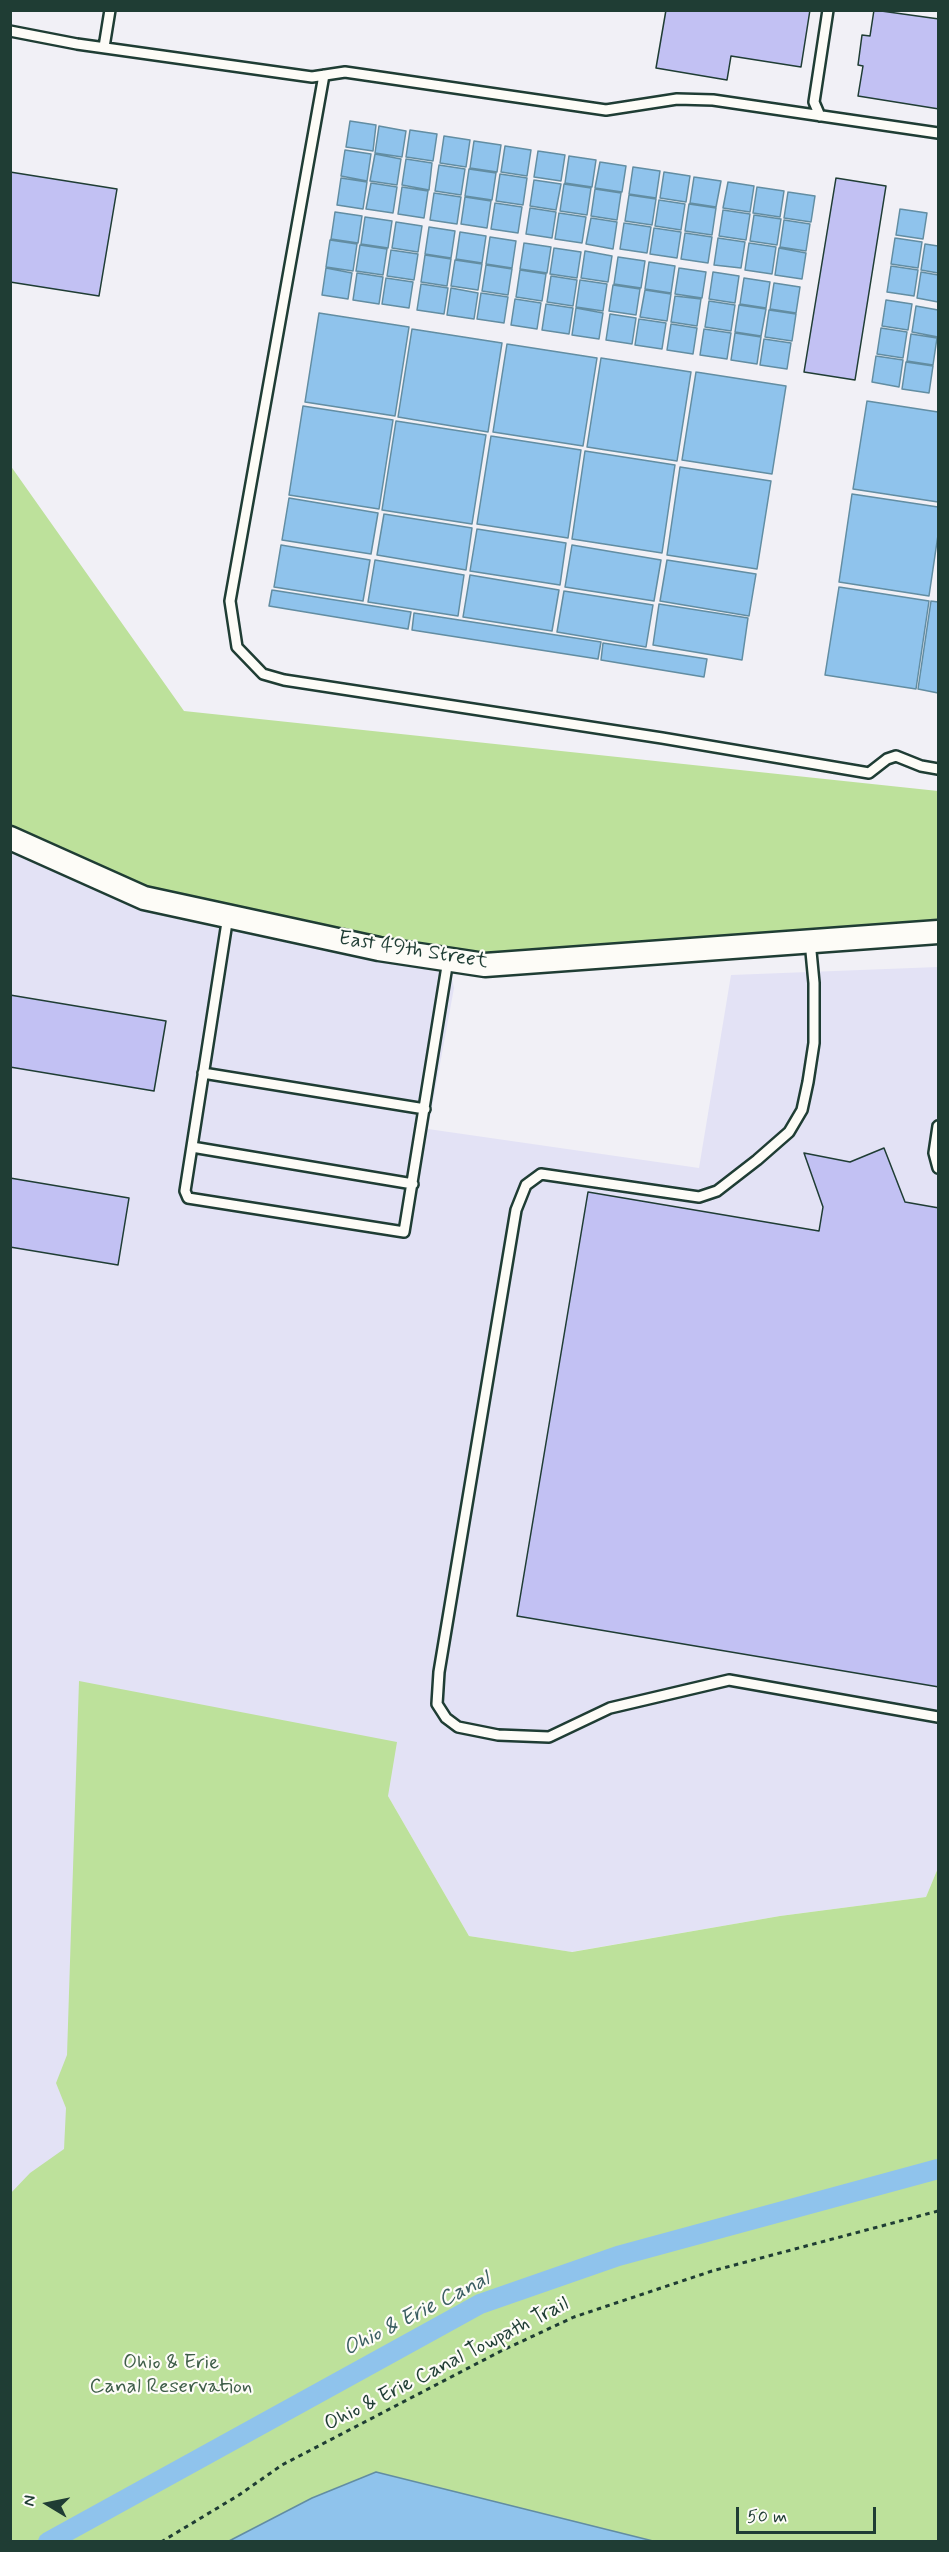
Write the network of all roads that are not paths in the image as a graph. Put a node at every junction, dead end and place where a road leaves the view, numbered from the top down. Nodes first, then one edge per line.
1 (110, 10) edge
2 (828, 10) edge
3 (10, 31) edge
4 (104, 47) junction
5 (324, 75) junction
6 (820, 116) junction
7 (939, 133) edge
8 (939, 769) edge
9 (10, 838) edge
10 (228, 916) junction
11 (939, 932) edge
12 (810, 941) junction
13 (448, 959) junction
14 (203, 1073) junction
15 (425, 1109) junction
16 (939, 1126) edge
17 (192, 1147) junction
18 (939, 1168) edge
19 (413, 1184) junction
20 (939, 1717) edge

1 - 4 lane
2 - 6 lane
3 - 4 lane
4 - 5 lane
5 - 6 lane
5 - 8 lane
6 - 7 lane
9 - 10 street, East 49th Street
10 - 13 street, East 49th Street
10 - 14 lane
11 - 12 street, East 49th Street
12 - 13 street, East 49th Street
12 - 20 lane
13 - 15 lane
14 - 15 lane
14 - 17 lane
15 - 19 lane
16 - 18 lane
17 - 19 lane
17 - 19 lane

